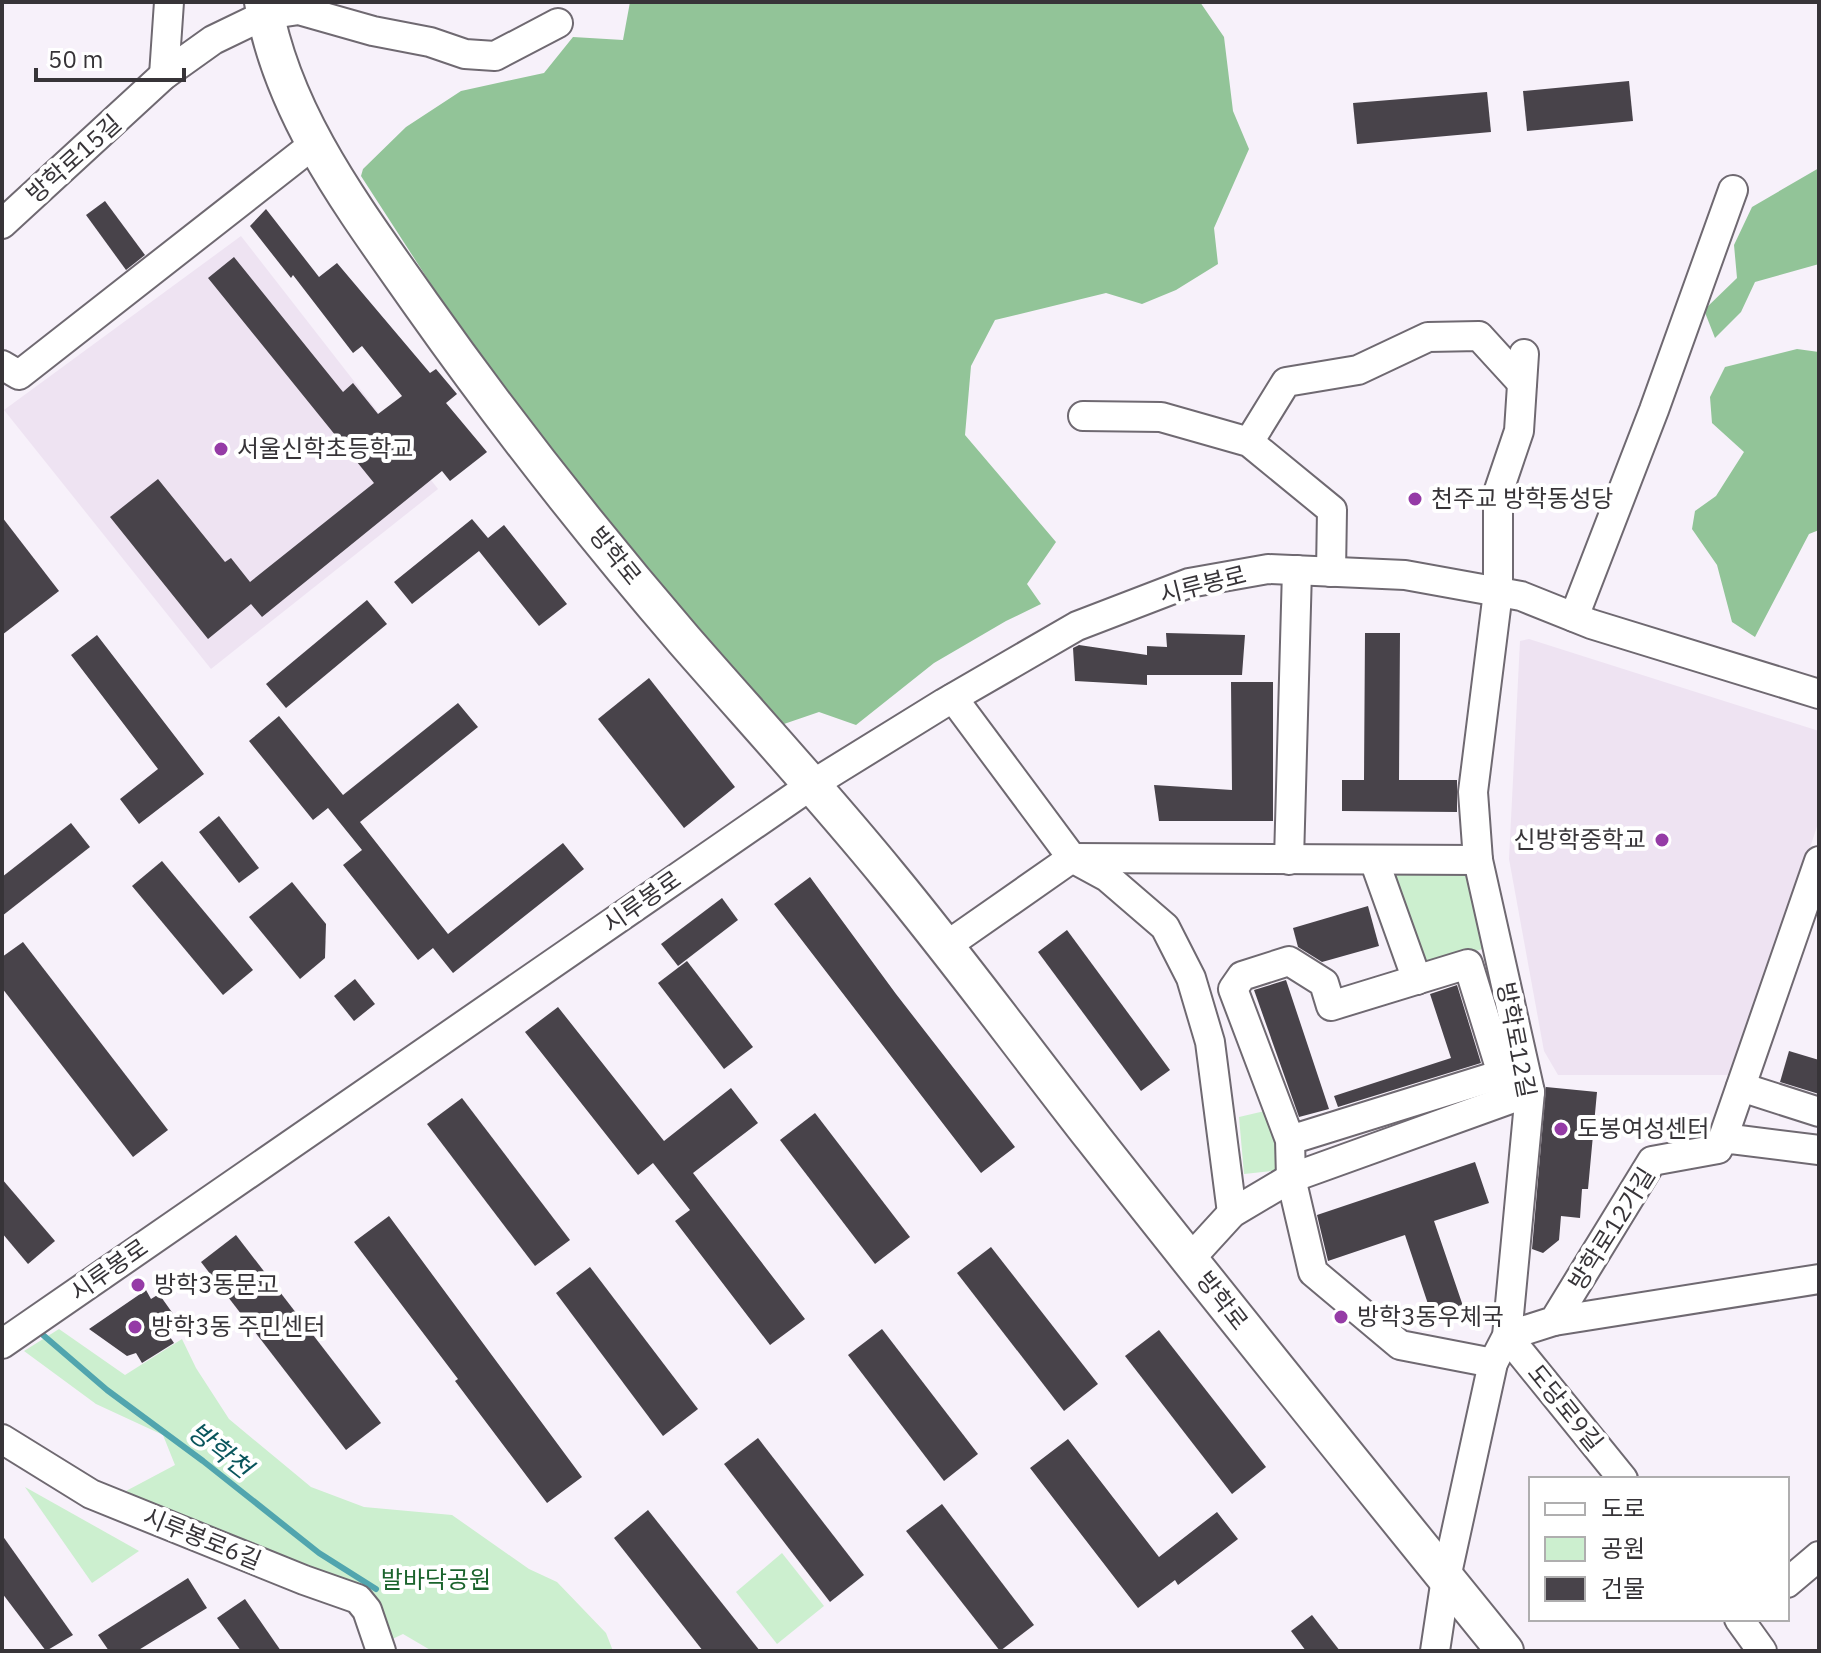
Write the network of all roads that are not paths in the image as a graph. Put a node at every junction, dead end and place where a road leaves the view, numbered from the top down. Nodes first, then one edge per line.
1 (169, 2) edge
2 (264, 9) edge
3 (558, 23) dead end
4 (164, 75) junction
5 (314, 144) junction
6 (1733, 190) dead end
7 (2, 224) edge
8 (1524, 354) dead end
9 (2, 365) edge
10 (1522, 383) junction
11 (1083, 416) dead end
12 (1249, 442) junction
13 (1297, 570) junction
14 (1331, 572) junction
15 (1498, 592) junction
16 (1574, 617) junction
17 (1819, 694) edge
18 (953, 698) junction
19 (813, 784) junction
20 (1072, 858) junction
21 (1289, 860) junction
22 (1374, 860) junction
23 (1478, 860) junction
24 (1819, 861) edge
25 (946, 946) junction
26 (1417, 980) junction
27 (1741, 1087) junction
28 (1530, 1092) junction
29 (1819, 1112) edge
30 (1723, 1138) junction
31 (1290, 1140) junction
32 (1819, 1150) edge
33 (1291, 1178) junction
34 (1232, 1213) junction
35 (1189, 1260) junction
36 (1819, 1279) edge
37 (1554, 1321) junction
38 (1507, 1336) junction
39 (2, 1344) edge
40 (1493, 1363) junction
41 (2, 1439) edge
42 (1621, 1477) edge
43 (1819, 1556) edge
44 (1446, 1578) junction
45 (1789, 1581) edge
46 (1742, 1621) edge
47 (381, 1651) edge
48 (1435, 1651) edge
49 (1505, 1651) edge
50 (1762, 1651) edge

1 - 4 street
2 - 3 street
2 - 4 street, 방학로15길
2 - 5 main road, 방학로
4 - 7 street, 방학로15길
5 - 9 street
5 - 19 main road, 방학로
6 - 16 street
8 - 10 street
10 - 12 street
10 - 15 street
11 - 12 street
12 - 14 street
13 - 14 street, 시루봉로
13 - 18 street, 시루봉로
13 - 21 street
14 - 15 street, 시루봉로
15 - 16 street, 시루봉로
15 - 23 street, 방학로12길
16 - 17 street, 시루봉로
18 - 19 street, 시루봉로
18 - 20 street
19 - 25 main road, 방학로
19 - 39 street, 시루봉로
20 - 21 street
20 - 25 street
20 - 34 street
21 - 22 street
22 - 23 street
22 - 26 street
23 - 28 street, 방학로12길
24 - 27 street
25 - 35 main road, 방학로
26 - 31 street
26 - 31 street
27 - 29 street
27 - 30 street
28 - 33 street
28 - 38 street, 방학로12길
30 - 32 street
30 - 37 street, 방학로12가길
31 - 33 street
33 - 34 street
33 - 40 street
34 - 35 street
35 - 44 main road, 방학로
36 - 37 street
37 - 38 street
38 - 40 street, 방학로12길
38 - 42 street, 도당로9길
40 - 44 street, 방학로12길
41 - 47 street, 시루봉로6길
43 - 45 street
44 - 48 street, 방학로12길
44 - 49 main road, 방학로
46 - 50 street

